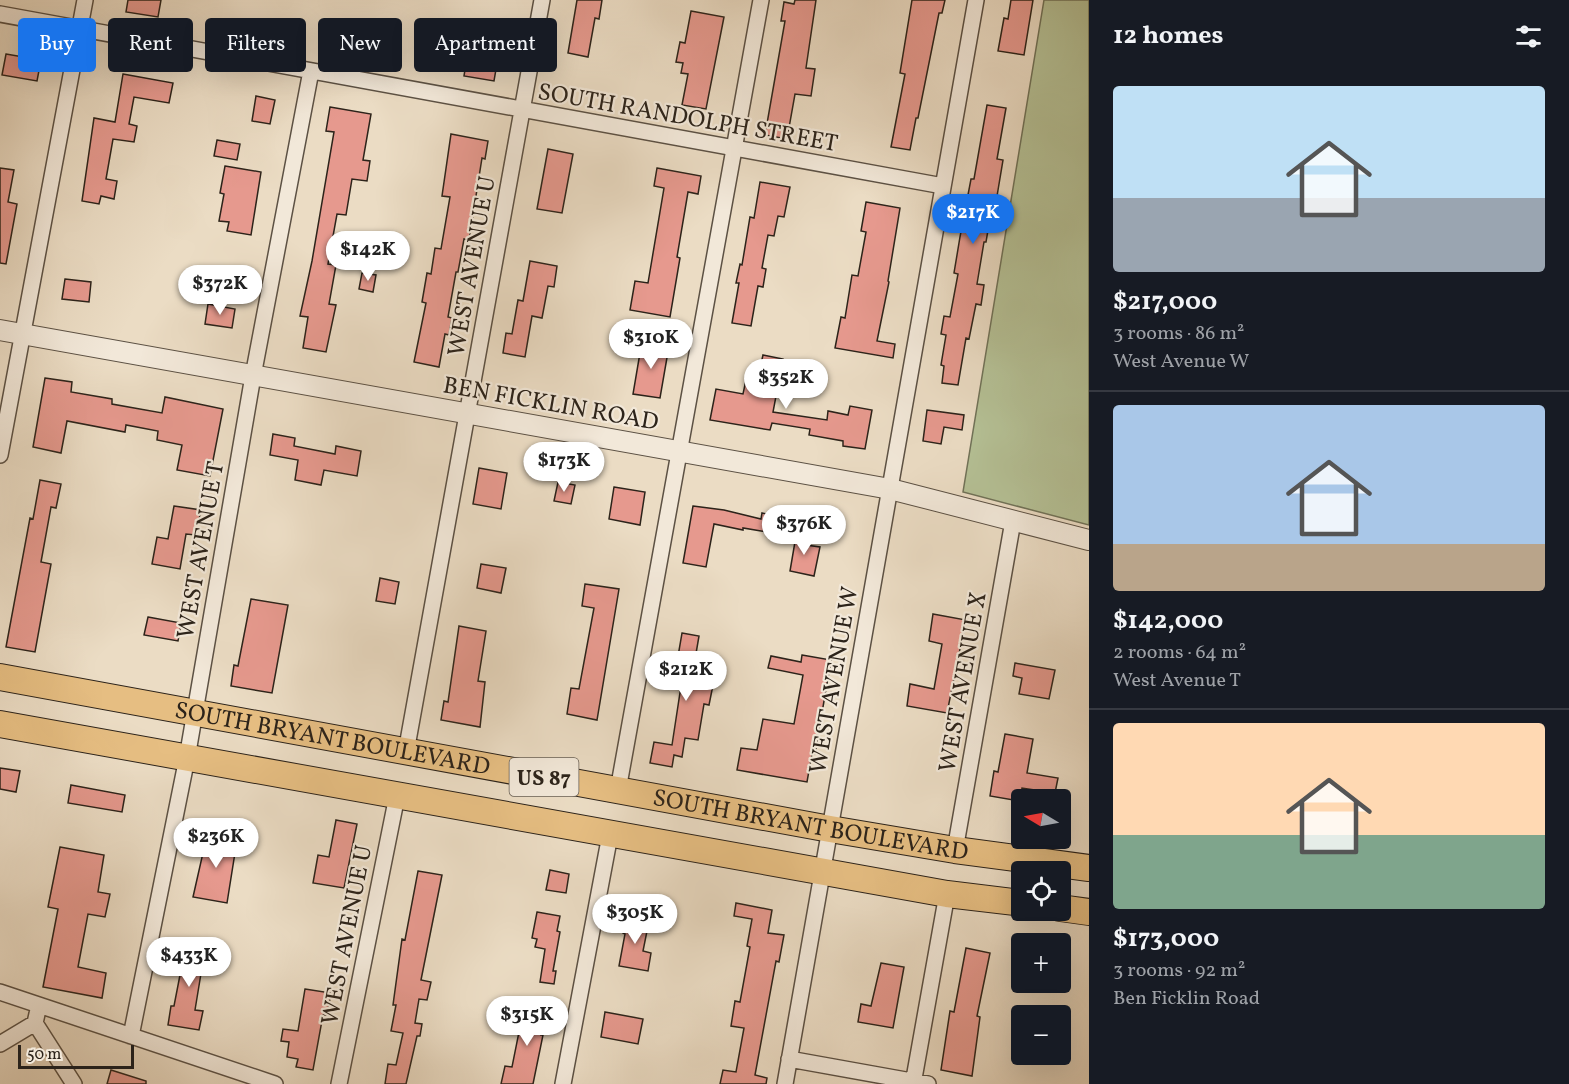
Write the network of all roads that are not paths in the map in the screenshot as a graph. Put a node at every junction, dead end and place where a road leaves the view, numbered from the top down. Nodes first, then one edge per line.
1 (85, 0) edge
2 (542, 0) edge
3 (761, 0) edge
4 (976, 0) edge
5 (0, 14) edge
6 (21, 18) edge
7 (82, 18) edge
8 (96, 32) edge
9 (311, 71) junction
10 (72, 72) edge
11 (522, 110) junction
12 (734, 148) junction
13 (943, 186) junction
14 (0, 330) edge
15 (22, 334) junction
16 (253, 376) junction
17 (467, 414) junction
18 (679, 452) junction
19 (0, 455) edge
20 (890, 489) junction
21 (1013, 521) junction
22 (1089, 540) edge
23 (0, 678) edge
24 (195, 712) junction
25 (0, 724) edge
26 (406, 752) junction
27 (187, 758) junction
28 (618, 790) junction
29 (397, 796) junction
30 (830, 829) junction
31 (610, 835) junction
32 (955, 850) junction
33 (1089, 868) edge
34 (822, 872) junction
35 (947, 894) junction
36 (1011, 902) edge
37 (1071, 910) edge
38 (1089, 912) edge
39 (0, 992) edge
40 (39, 1005) junction
41 (35, 1023) junction
42 (131, 1036) junction
43 (0, 1044) edge
44 (789, 1059) junction
45 (918, 1083) edge
46 (74, 1084) edge
47 (275, 1084) edge
48 (339, 1084) edge
49 (563, 1084) edge
50 (785, 1084) edge

1 - 7 street
2 - 11 street, WEST AVENUE U
3 - 12 street
4 - 13 street, WEST AVENUE W
5 - 6 street, SOUTH RANDOLPH STREET
8 - 9 street, SOUTH RANDOLPH STREET
9 - 11 street, SOUTH RANDOLPH STREET
9 - 16 street, WEST AVENUE T
10 - 15 street
11 - 12 street, SOUTH RANDOLPH STREET
11 - 17 street, WEST AVENUE U
12 - 13 street, SOUTH RANDOLPH STREET
12 - 18 street
13 - 20 street, WEST AVENUE W
14 - 15 street, BEN FICKLIN ROAD
15 - 16 street, BEN FICKLIN ROAD
15 - 19 street
16 - 17 street, BEN FICKLIN ROAD
16 - 24 street, WEST AVENUE T
17 - 18 street, BEN FICKLIN ROAD
17 - 26 street, WEST AVENUE U
18 - 20 street, BEN FICKLIN ROAD
18 - 28 street
20 - 21 street, BEN FICKLIN ROAD
20 - 30 street, WEST AVENUE W
21 - 22 street, BEN FICKLIN ROAD
21 - 32 street, WEST AVENUE X
23 - 24 main road, SOUTH BRYANT BOULEVARD / US 87
24 - 26 main road, SOUTH BRYANT BOULEVARD / US 87
24 - 27 street, WEST AVENUE T
25 - 27 main road, SOUTH BRYANT BOULEVARD / US 87
26 - 28 main road, SOUTH BRYANT BOULEVARD / US 87
27 - 29 main road, SOUTH BRYANT BOULEVARD / US 87
27 - 42 street, WEST AVENUE T
28 - 30 main road, SOUTH BRYANT BOULEVARD / US 87
29 - 31 main road, SOUTH BRYANT BOULEVARD / US 87
29 - 48 street, WEST AVENUE U
30 - 32 main road, SOUTH BRYANT BOULEVARD / US 87
30 - 34 street, WEST AVENUE W
31 - 34 main road, SOUTH BRYANT BOULEVARD / US 87
31 - 49 street
32 - 33 main road, SOUTH BRYANT BOULEVARD / US 87
34 - 35 main road, SOUTH BRYANT BOULEVARD / US 87
34 - 44 street, WEST AVENUE W
35 - 36 main road, SOUTH BRYANT BOULEVARD / US 87
35 - 45 street
37 - 38 main road
39 - 40 street
40 - 41 street
40 - 42 street
41 - 43 street
41 - 46 street
42 - 47 street
44 - 45 street
44 - 50 street, WEST AVENUE W

